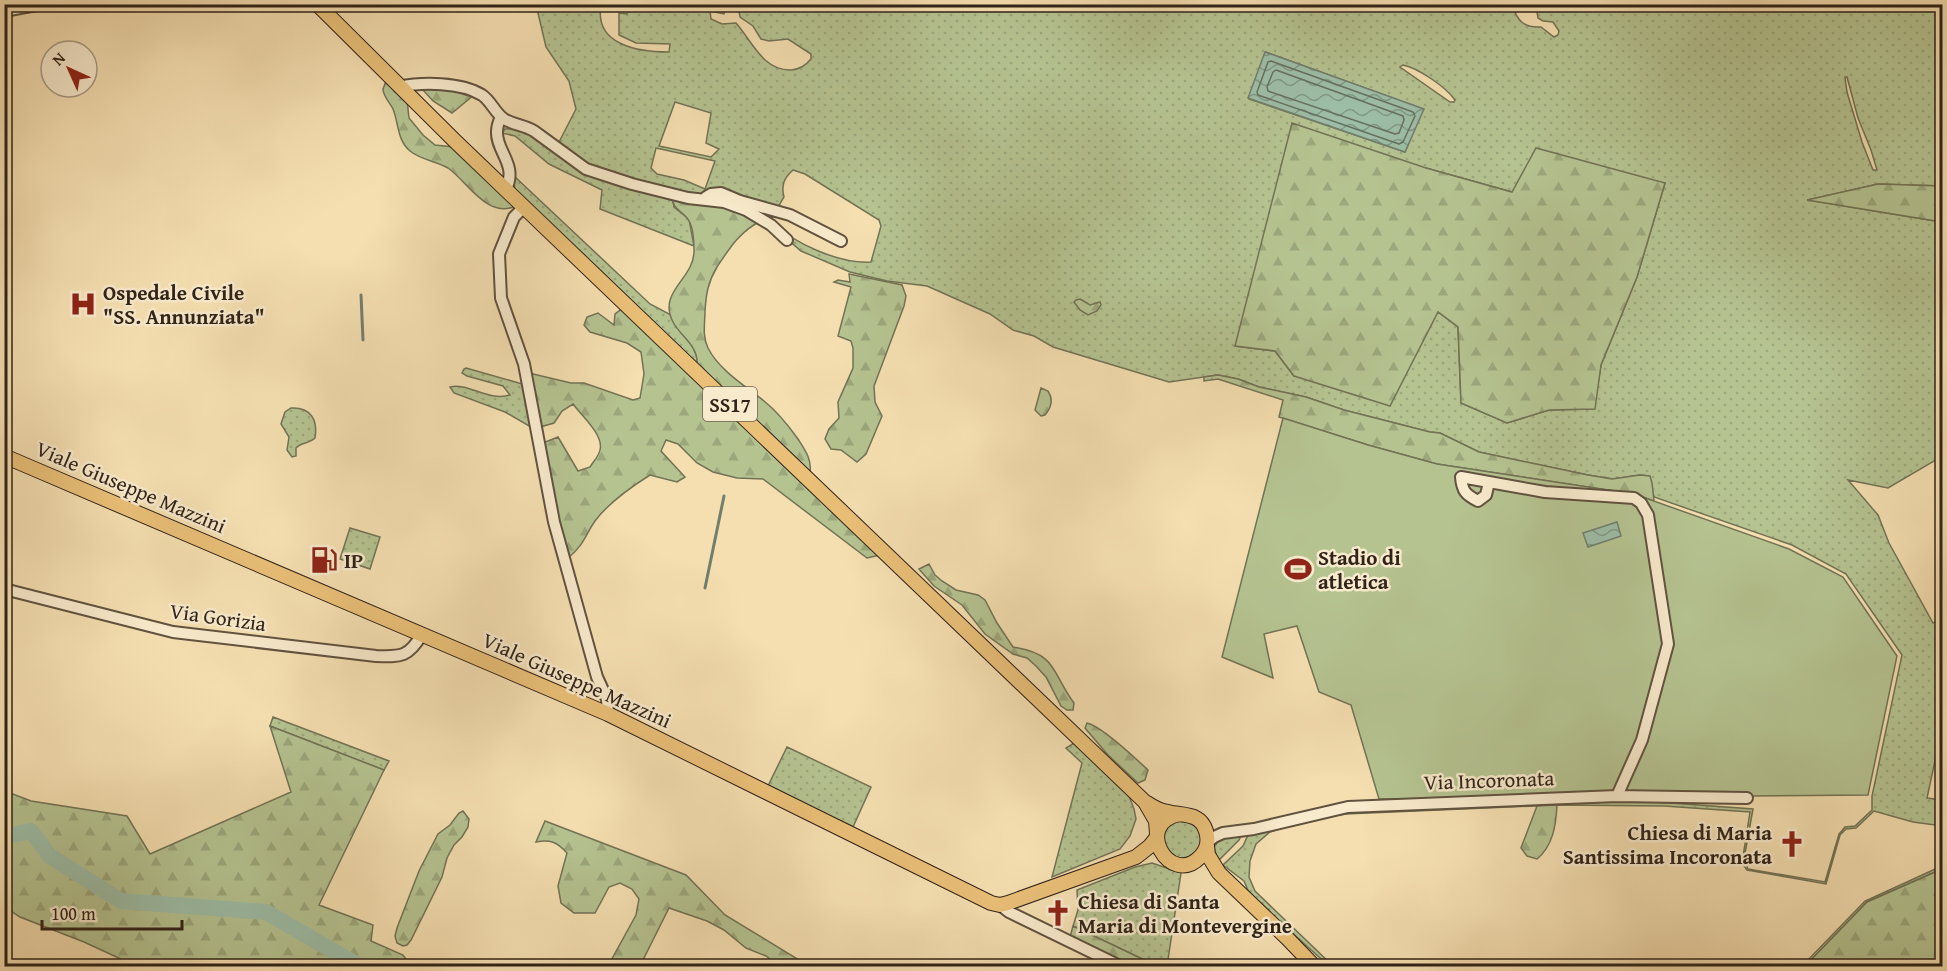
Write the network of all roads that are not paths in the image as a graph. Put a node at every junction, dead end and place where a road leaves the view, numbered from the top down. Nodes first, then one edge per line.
1 (42, 4) edge
2 (317, 4) edge
3 (4, 10) edge
4 (399, 87) junction
5 (501, 117) junction
6 (506, 189) junction
7 (703, 199) junction
8 (524, 207) junction
9 (787, 240) dead end
10 (841, 241) dead end
11 (4, 456) edge
12 (1489, 482) dead end
13 (4, 589) edge
14 (422, 634) junction
15 (608, 714) junction
16 (1617, 796) junction
17 (1747, 798) dead end
18 (1145, 802) junction
19 (1180, 814) junction
20 (1203, 824) junction
21 (1235, 831) junction
22 (1157, 836) junction
23 (1207, 844) junction
24 (1136, 857) junction
25 (1169, 861) junction
26 (1190, 863) junction
27 (1219, 873) junction
28 (1022, 898) junction
29 (1000, 904) junction
30 (1027, 921) junction
31 (1287, 938) junction
32 (1120, 966) edge
33 (1314, 966) edge
34 (1322, 966) edge

1 - 3 street
2 - 4 main road, SS17
4 - 5 street
4 - 6 main road, SS17
5 - 6 street
5 - 7 street
6 - 8 main road, SS17
7 - 9 street
7 - 10 street
8 - 15 street
8 - 18 main road, SS17
11 - 14 main road, Viale Giuseppe Mazzini
12 - 16 street
13 - 14 street, Via Gorizia
14 - 15 main road, Viale Giuseppe Mazzini
15 - 29 main road, Viale Giuseppe Mazzini
16 - 17 street, Via Incoronata
16 - 21 street, Via Incoronata
18 - 19 main road, SS17
18 - 22 main road, SS17
19 - 20 main road
19 - 22 main road
20 - 21 street, Via Incoronata
20 - 23 main road
21 - 23 street, Via Incoronata
22 - 24 main road
22 - 25 main road
23 - 26 main road
23 - 27 main road
24 - 25 main road
24 - 28 main road
25 - 26 main road
26 - 27 main road
27 - 31 main road
28 - 29 main road
28 - 30 street
29 - 30 street, Viale Giuseppe Mazzini
30 - 32 street, Viale Giuseppe Mazzini
31 - 33 main road
31 - 34 main road

